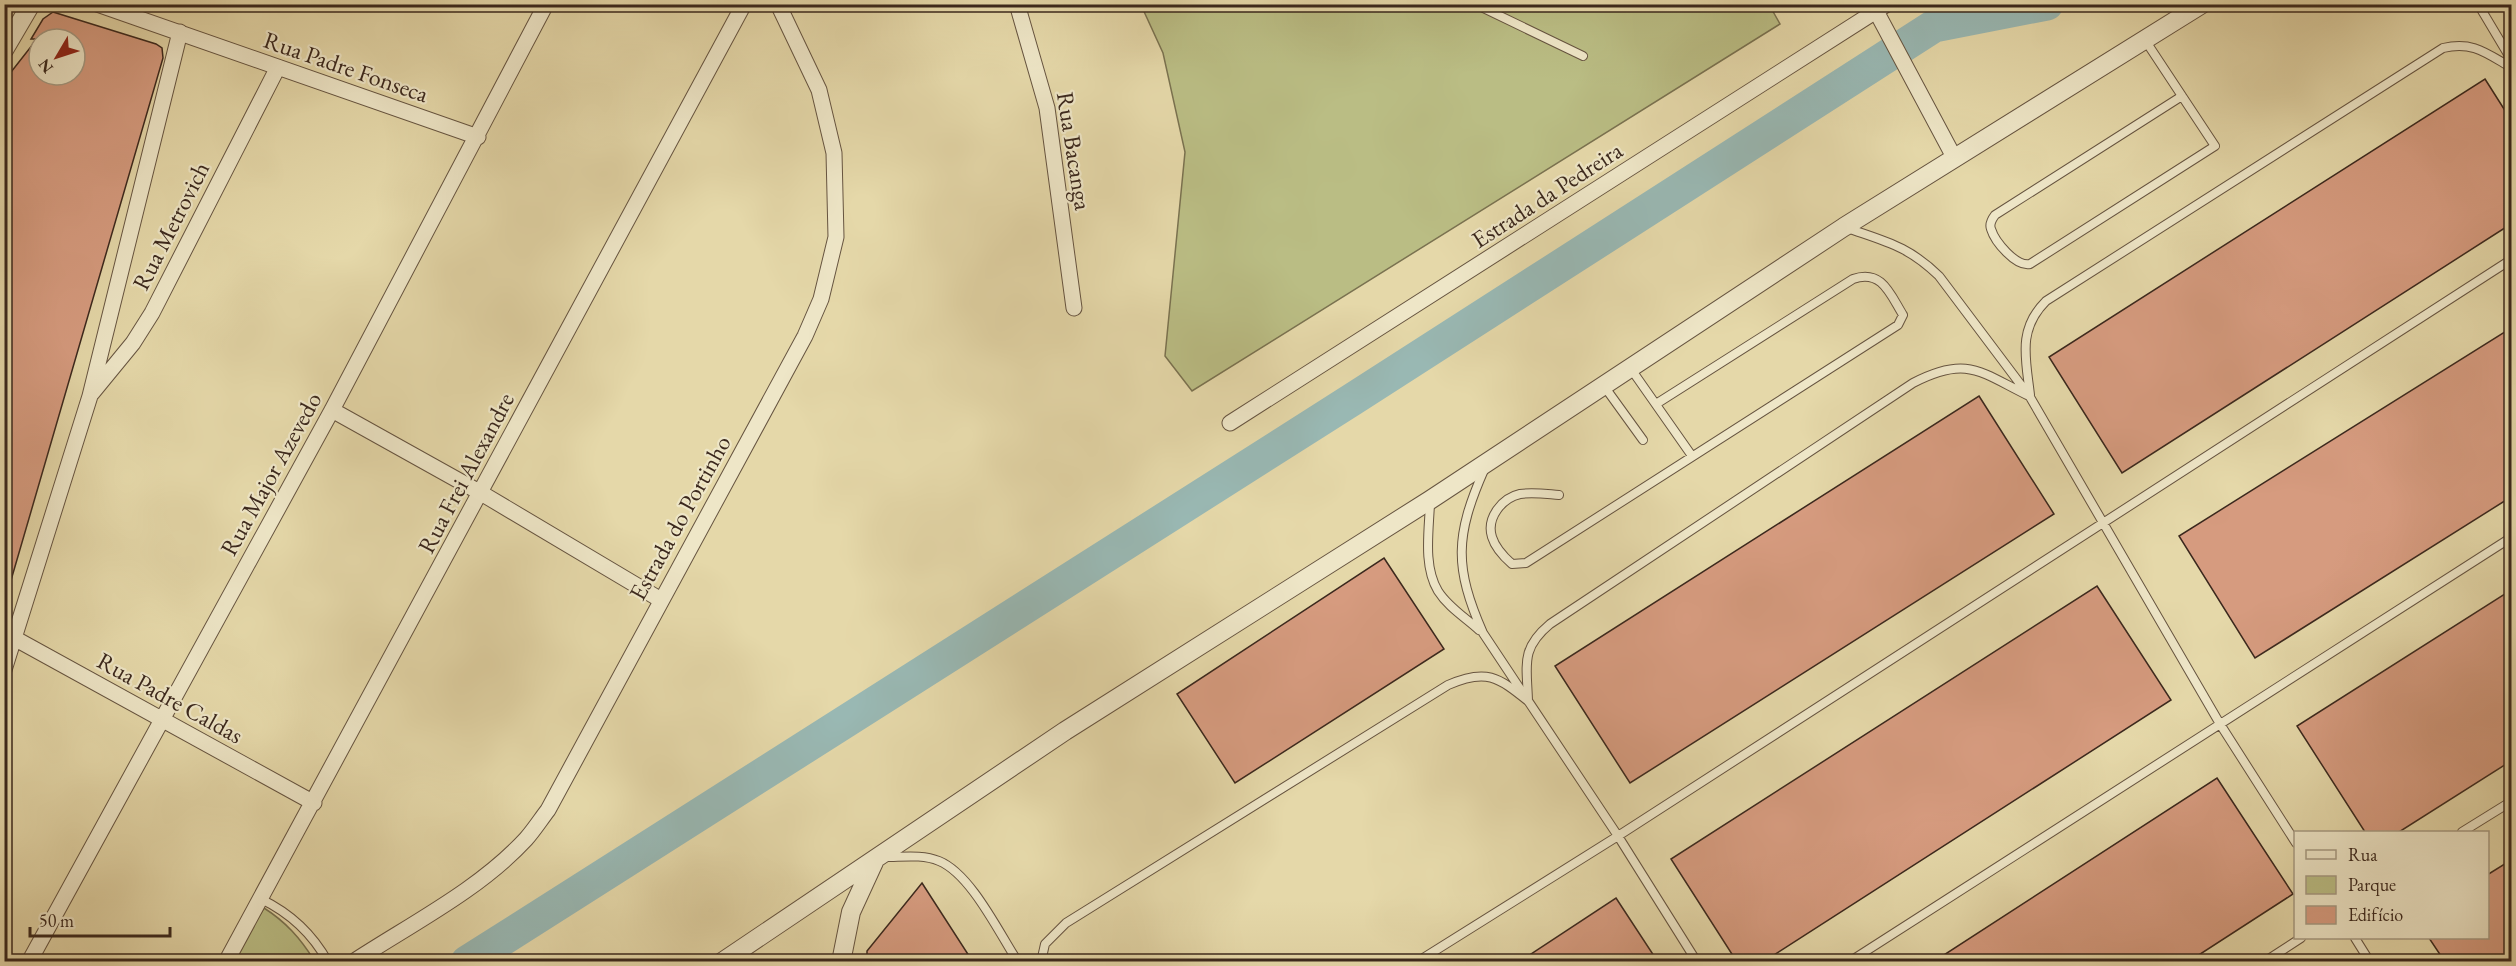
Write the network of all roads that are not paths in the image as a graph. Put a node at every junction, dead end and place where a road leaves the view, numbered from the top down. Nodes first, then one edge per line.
1 (31, 4) edge
2 (98, 4) edge
3 (546, 4) edge
4 (778, 4) edge
5 (1017, 4) edge
6 (1476, 4) edge
7 (2202, 4) edge
8 (2478, 4) edge
9 (739, 6) edge
10 (1876, 7) edge
11 (2511, 20) edge
12 (180, 32) junction
13 (2145, 40) junction
14 (2511, 42) edge
15 (4, 50) edge
16 (1583, 56) dead end
17 (2511, 62) edge
18 (278, 67) junction
19 (2511, 68) edge
20 (2182, 96) junction
21 (478, 137) junction
22 (1955, 159) junction
23 (1844, 227) junction
24 (2511, 259) edge
25 (1074, 308) dead end
26 (1631, 369) junction
27 (1604, 386) junction
28 (90, 396) junction
29 (2030, 397) junction
30 (1656, 404) junction
31 (332, 410) junction
32 (1230, 423) dead end
33 (1643, 440) dead end
34 (1692, 456) junction
35 (1486, 463) junction
36 (481, 493) junction
37 (1558, 495) dead end
38 (1430, 500) junction
39 (2103, 523) junction
40 (2511, 537) edge
41 (661, 600) junction
42 (1483, 633) junction
43 (9, 637) edge
44 (4, 670) edge
45 (1528, 701) junction
46 (163, 720) junction
47 (2220, 724) junction
48 (2511, 801) edge
49 (314, 803) junction
50 (2464, 831) edge
51 (1618, 836) junction
52 (2294, 841) edge
53 (877, 859) junction
54 (261, 899) junction
55 (2299, 939) edge
56 (2356, 939) edge
57 (29, 962) edge
58 (226, 962) edge
59 (328, 962) edge
60 (353, 962) edge
61 (722, 962) edge
62 (841, 962) edge
63 (1018, 962) edge
64 (1041, 962) edge
65 (1417, 962) edge
66 (1697, 962) edge
67 (1849, 962) edge
68 (2264, 962) edge
69 (2370, 962) edge

1 - 15 street
2 - 12 street, Rua Padre Fonseca
3 - 21 street, Rua Major Azevedo
4 - 41 street, Estrada do Portinho
5 - 25 street, Rua Bacanga
6 - 16 lane
7 - 13 street
8 - 17 lane
9 - 36 street, Rua Frei Alexandre
10 - 22 street
10 - 32 street, Estrada da Pedreira
11 - 14 lane
12 - 18 street, Rua Padre Fonseca
12 - 28 street, Rua Metrovich
13 - 20 lane
13 - 22 street
18 - 21 street, Rua Padre Fonseca
18 - 28 street, Rua Metrovich
19 - 29 lane
20 - 20 lane
21 - 31 street, Rua Major Azevedo
22 - 23 street
23 - 26 street
23 - 29 lane
24 - 39 lane
26 - 27 street
26 - 30 lane
27 - 33 lane
27 - 35 street
28 - 43 street, Rua Metrovich
29 - 39 lane
29 - 45 lane
30 - 34 lane
30 - 34 lane
31 - 36 street
31 - 46 street, Rua Major Azevedo
34 - 37 lane
35 - 38 street
35 - 42 lane
36 - 41 street
36 - 49 street, Rua Frei Alexandre
38 - 42 lane
38 - 53 street
39 - 47 lane
39 - 51 lane
40 - 47 lane
41 - 60 street, Estrada do Portinho
42 - 45 lane
43 - 44 street, Rua Metrovich
43 - 46 street, Rua Padre Caldas
45 - 51 lane
45 - 64 lane
46 - 49 street, Rua Padre Caldas
46 - 57 street, Rua Major Azevedo
47 - 52 lane
47 - 67 lane
48 - 50 lane
49 - 54 street, Rua Frei Alexandre
51 - 65 lane
51 - 66 lane
53 - 61 street
53 - 62 street
53 - 63 lane
54 - 58 street, Rua Frei Alexandre
54 - 59 lane
55 - 68 lane
56 - 69 lane

